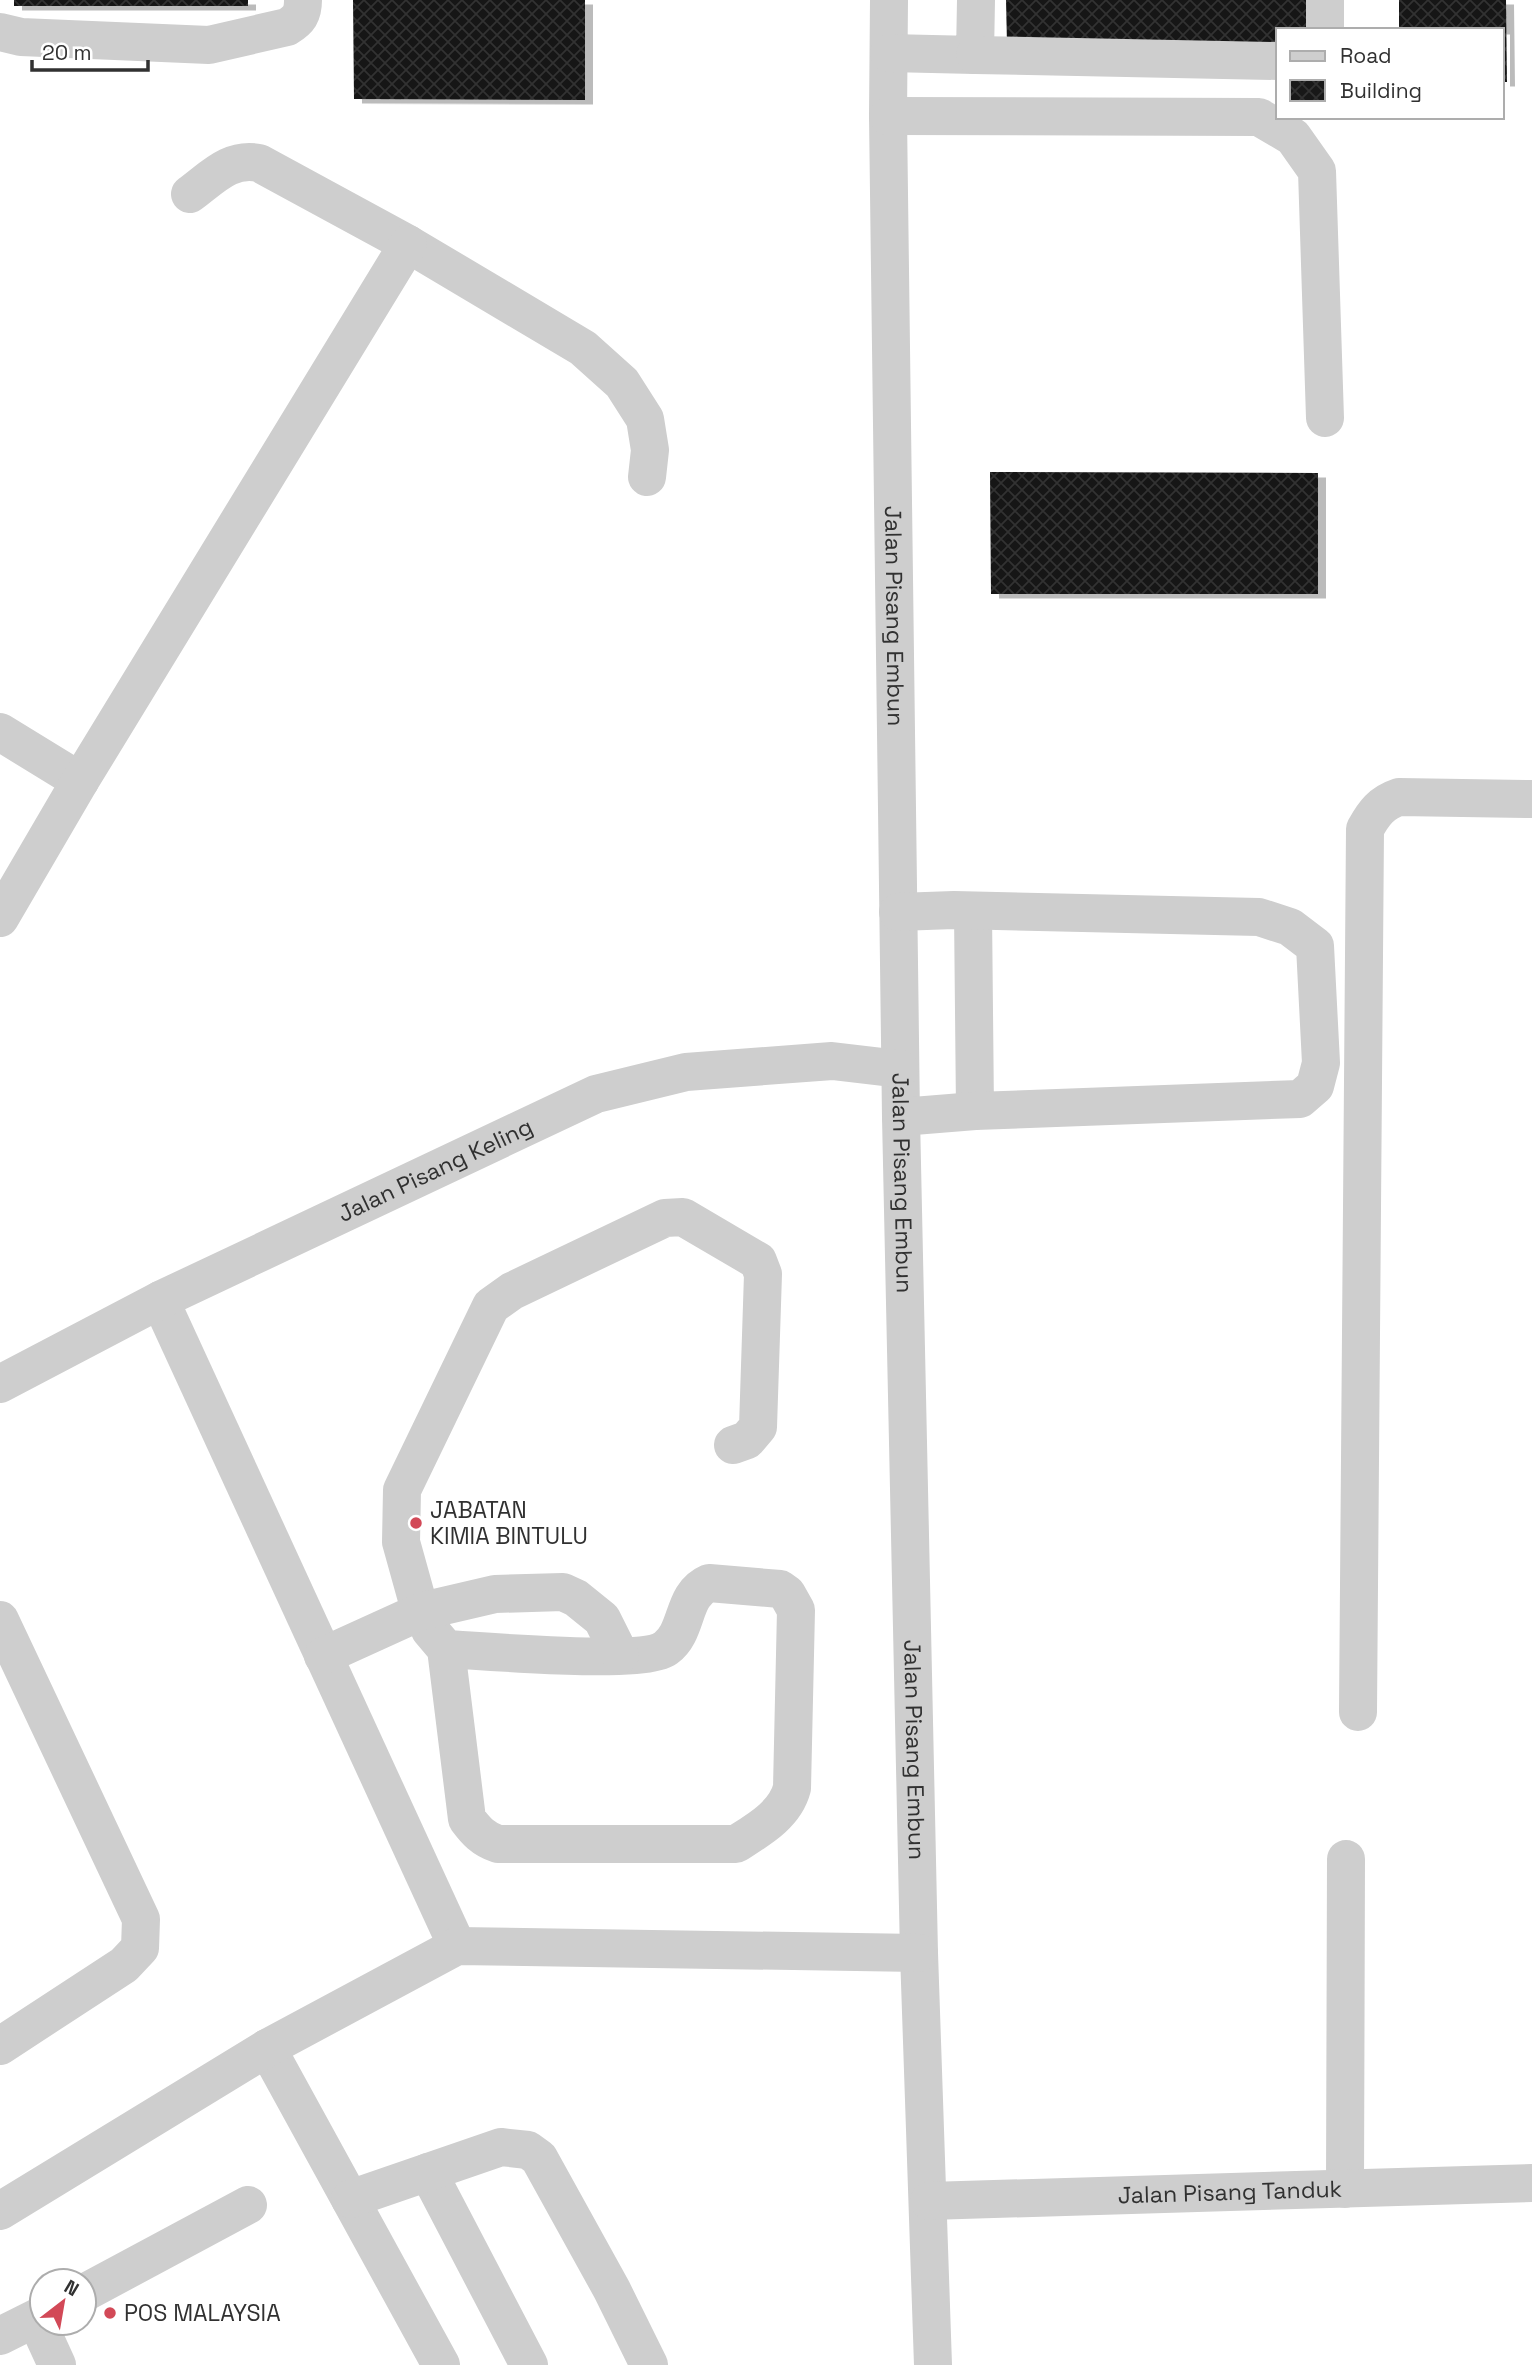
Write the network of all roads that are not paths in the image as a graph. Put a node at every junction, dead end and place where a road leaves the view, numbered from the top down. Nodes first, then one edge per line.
1 (303, 0) edge
2 (889, 0) edge
3 (976, 0) edge
4 (1325, 0) edge
5 (1325, 28) edge
6 (0, 32) edge
7 (889, 53) junction
8 (975, 55) junction
9 (1276, 61) edge
10 (888, 116) junction
11 (190, 194) dead end
12 (408, 244) junction
13 (1325, 418) dead end
14 (647, 477) dead end
15 (0, 732) edge
16 (80, 781) junction
17 (1532, 799) edge
18 (973, 911) junction
19 (898, 912) junction
20 (0, 918) edge
21 (900, 1069) junction
22 (975, 1111) junction
23 (901, 1117) junction
24 (160, 1300) junction
25 (0, 1384) edge
26 (733, 1445) dead end
27 (422, 1611) junction
28 (0, 1620) edge
29 (446, 1649) junction
30 (620, 1655) junction
31 (323, 1656) junction
32 (1358, 1712) dead end
33 (1346, 1859) dead end
34 (457, 1945) junction
35 (919, 1953) junction
36 (0, 2046) edge
37 (267, 2048) junction
38 (428, 2172) junction
39 (1532, 2183) edge
40 (1345, 2189) junction
41 (350, 2199) junction
42 (929, 2201) junction
43 (248, 2205) dead end
44 (0, 2210) edge
45 (98, 2285) edge
46 (28, 2322) edge
47 (0, 2336) edge
48 (46, 2337) edge
49 (57, 2365) edge
50 (441, 2365) edge
51 (529, 2365) edge
52 (649, 2365) edge
53 (933, 2365) edge

1 - 6 street
2 - 7 street, Jalan Pisang Embun
3 - 8 street
4 - 5 street
7 - 8 street
7 - 10 street, Jalan Pisang Embun
8 - 9 street
10 - 13 street
10 - 19 street, Jalan Pisang Embun
11 - 12 street
12 - 14 street
12 - 16 street
15 - 16 street
16 - 20 street
17 - 32 street
18 - 19 street
18 - 22 street
18 - 22 street
19 - 21 street, Jalan Pisang Embun
21 - 23 street, Jalan Pisang Embun
21 - 24 street, Jalan Pisang Keling
22 - 23 street
23 - 35 street, Jalan Pisang Embun
24 - 25 street, Jalan Pisang Keling
24 - 31 street
26 - 27 street
27 - 29 street
27 - 30 street
27 - 31 street
28 - 36 street
29 - 30 street
29 - 30 street
31 - 34 street
33 - 40 street
34 - 35 street
34 - 37 street
35 - 42 street, Jalan Pisang Embun
37 - 41 street
37 - 44 street
38 - 41 street
38 - 51 street
38 - 52 street
39 - 40 street, Jalan Pisang Tanduk
40 - 42 street, Jalan Pisang Tanduk
41 - 50 street
42 - 53 street, Jalan Pisang Embun
43 - 45 street
46 - 47 street
48 - 49 street

